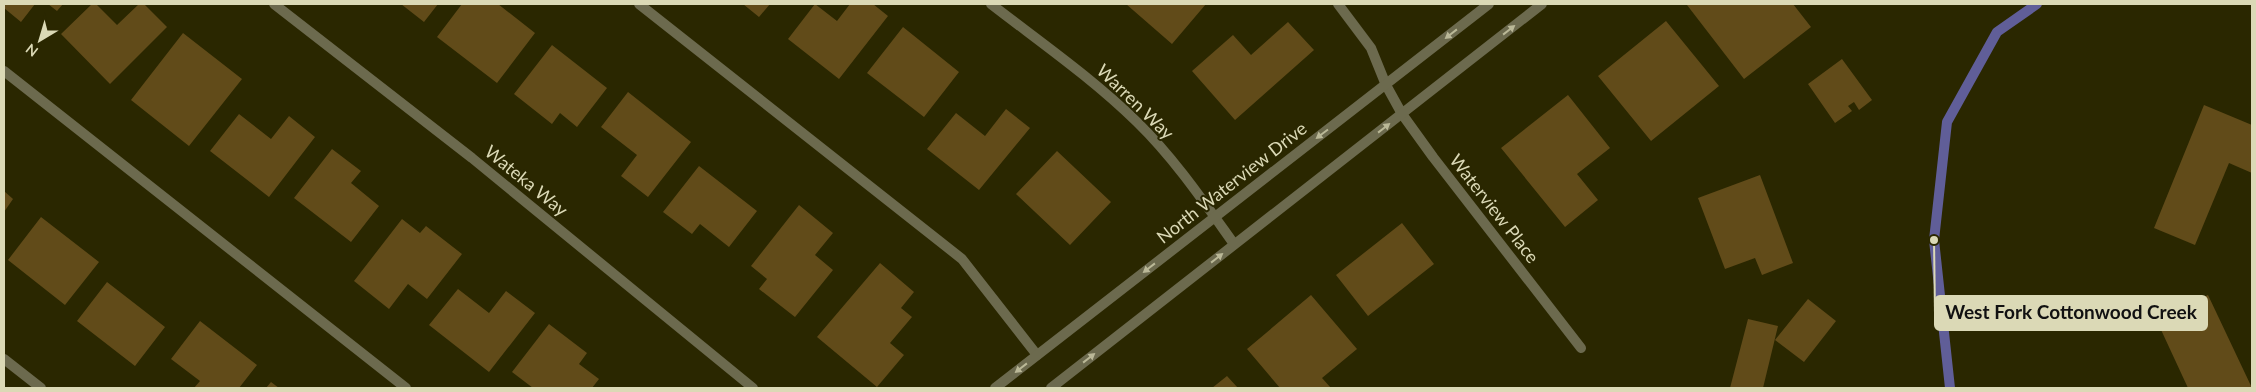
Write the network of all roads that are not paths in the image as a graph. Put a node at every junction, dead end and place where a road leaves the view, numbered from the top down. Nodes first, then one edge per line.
1 (274, 4) edge
2 (639, 4) edge
3 (991, 4) edge
4 (1338, 4) edge
5 (1489, 4) edge
6 (1542, 4) edge
7 (4, 71) edge
8 (1386, 86) junction
9 (1402, 114) junction
10 (1215, 217) junction
11 (1234, 244) junction
12 (1581, 348) dead end
13 (1038, 355) junction
14 (4, 359) edge
15 (41, 388) edge
16 (406, 388) edge
17 (754, 388) edge
18 (995, 388) edge
19 (1051, 388) edge

1 - 17 street, Wateka Way
2 - 13 street
3 - 10 street, Warren Way
4 - 8 street, Waterview Place
5 -> 8 street, North Waterview Drive
9 -> 6 street
7 - 16 street
8 - 9 street, Waterview Place
8 -> 10 street, North Waterview Drive
11 -> 9 street
9 - 12 street, Waterview Place
10 - 11 street, Warren Way
10 -> 13 street, North Waterview Drive
19 -> 11 street
13 -> 18 street, North Waterview Drive
14 - 15 street

